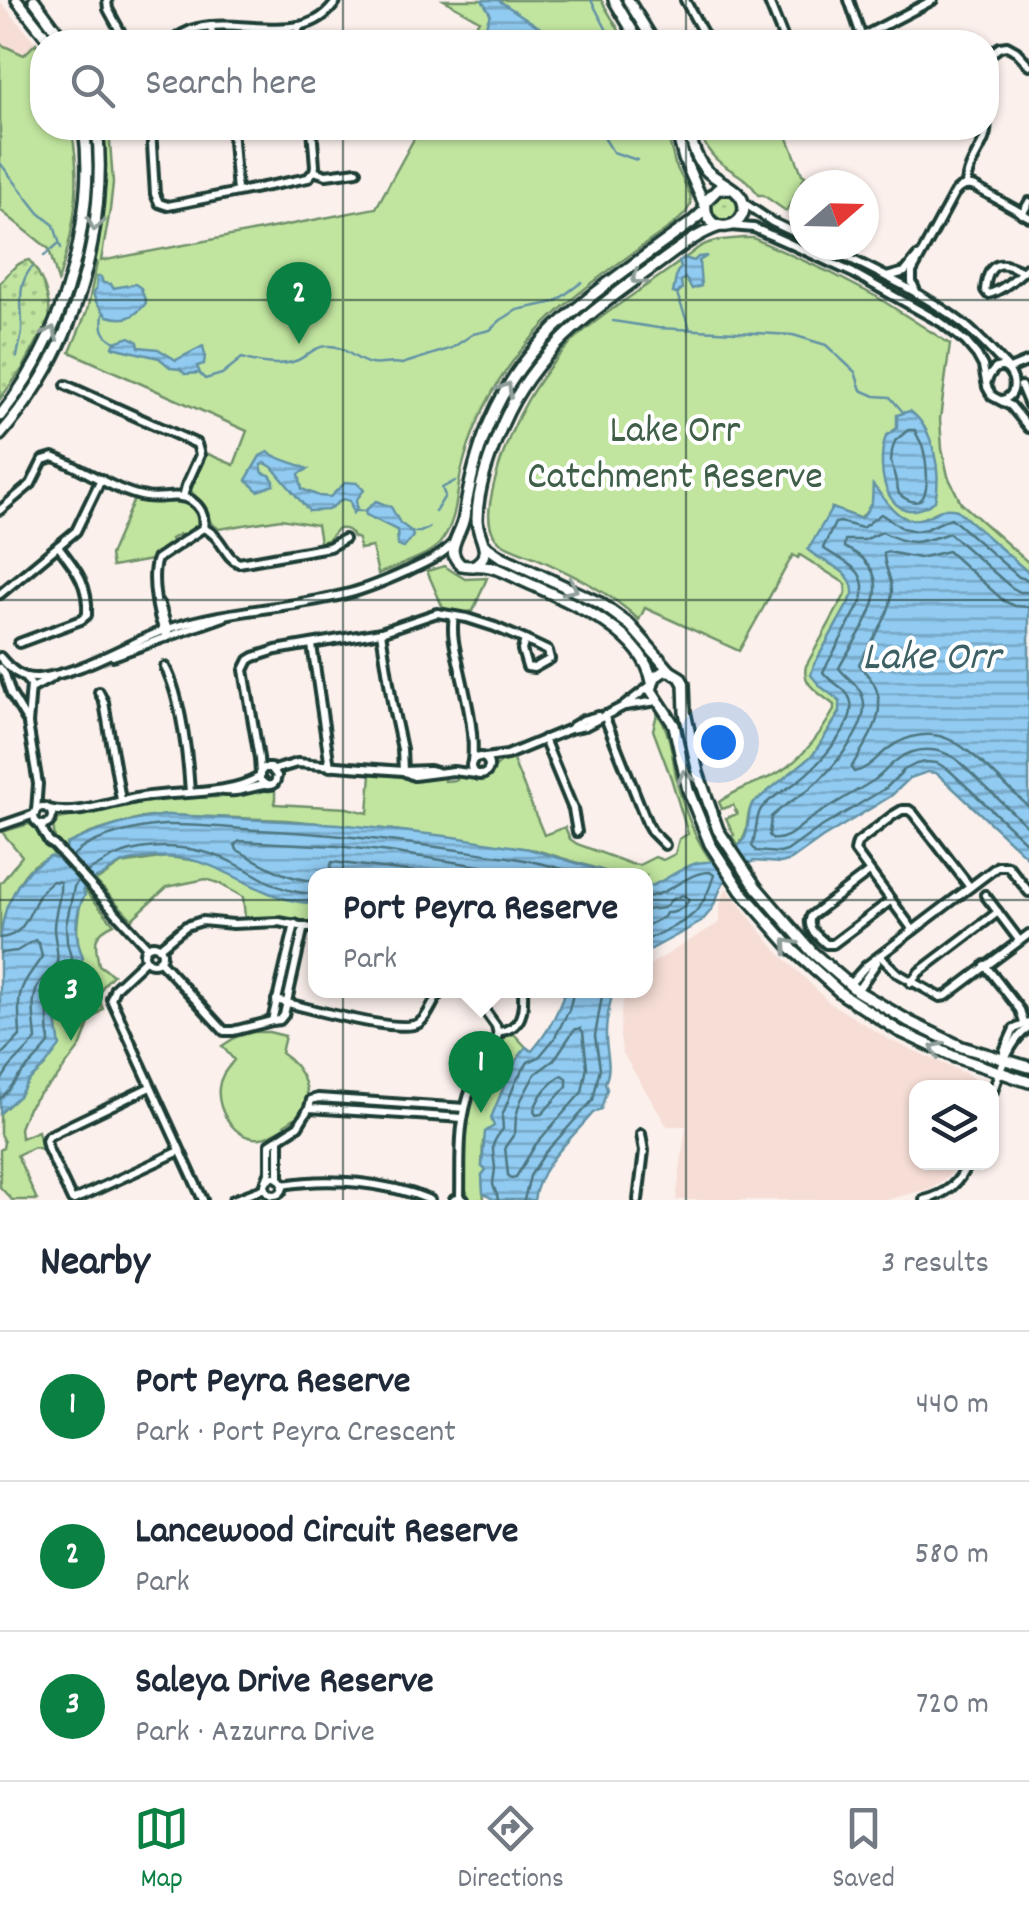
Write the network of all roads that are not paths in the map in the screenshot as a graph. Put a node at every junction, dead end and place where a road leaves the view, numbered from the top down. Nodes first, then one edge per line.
1 (17, 0) edge
2 (34, 0) edge
3 (107, 0) edge
4 (337, 0) edge
5 (614, 0) edge
6 (628, 0) edge
7 (685, 0) edge
8 (768, 0) edge
9 (850, 0) edge
10 (933, 0) edge
11 (48, 18) junction
12 (39, 26) junction
13 (211, 26) junction
14 (298, 26) junction
15 (42, 30) edge
16 (56, 30) edge
17 (119, 30) edge
18 (194, 30) edge
19 (212, 30) edge
20 (298, 30) edge
21 (632, 30) edge
22 (647, 30) edge
23 (701, 30) edge
24 (780, 30) edge
25 (859, 30) edge
26 (877, 30) edge
27 (999, 48) edge
28 (1029, 65) edge
29 (86, 140) edge
30 (98, 140) edge
31 (152, 140) edge
32 (233, 140) edge
33 (313, 140) edge
34 (679, 140) edge
35 (692, 140) edge
36 (984, 140) edge
37 (357, 171) dead end
38 (314, 172) junction
39 (966, 186) junction
40 (730, 188) junction
41 (237, 192) junction
42 (743, 202) junction
43 (1029, 202) edge
44 (705, 208) junction
45 (1026, 216) edge
46 (724, 226) junction
47 (789, 230) edge
48 (926, 246) junction
49 (852, 260) edge
50 (1026, 269) edge
51 (886, 277) junction
52 (917, 295) junction
53 (1029, 361) edge
54 (1009, 368) junction
55 (1021, 381) junction
56 (987, 382) junction
57 (66, 385) dead end
58 (1001, 400) junction
59 (1029, 404) edge
60 (0, 416) edge
61 (1029, 428) edge
62 (0, 435) edge
63 (101, 479) junction
64 (184, 498) junction
65 (0, 510) edge
66 (203, 528) junction
67 (344, 539) dead end
68 (455, 540) junction
69 (482, 542) junction
70 (58, 546) junction
71 (427, 562) junction
72 (456, 562) junction
73 (472, 566) junction
74 (2, 589) edge
75 (454, 616) junction
76 (166, 632) junction
77 (382, 632) junction
78 (524, 640) junction
79 (19, 644) dead end
80 (312, 646) junction
81 (0, 657) edge
82 (165, 667) dead end
83 (0, 668) edge
84 (670, 671) junction
85 (58, 674) junction
86 (22, 677) junction
87 (651, 684) junction
88 (9, 687) junction
89 (30, 692) junction
90 (99, 692) dead end
91 (683, 693) junction
92 (14, 697) junction
93 (658, 701) junction
94 (624, 706) junction
95 (604, 714) junction
96 (28, 724) junction
97 (544, 739) junction
98 (472, 742) junction
99 (507, 755) junction
100 (260, 758) junction
101 (484, 758) junction
102 (472, 764) junction
103 (307, 765) junction
104 (330, 767) junction
105 (271, 769) junction
106 (488, 770) junction
107 (404, 771) junction
108 (453, 771) junction
109 (477, 774) junction
110 (259, 775) junction
111 (277, 780) junction
112 (38, 784) junction
113 (266, 786) junction
114 (217, 790) junction
115 (190, 792) junction
116 (121, 800) junction
117 (47, 808) junction
118 (71, 812) junction
119 (35, 813) junction
120 (14, 822) junction
121 (50, 822) junction
122 (38, 824) junction
123 (0, 826) edge
124 (577, 832) dead end
125 (54, 845) junction
126 (664, 846) dead end
127 (869, 872) junction
128 (970, 887) junction
129 (1029, 892) edge
130 (985, 896) dead end
131 (890, 900) junction
132 (998, 912) junction
133 (295, 924) junction
134 (304, 926) junction
135 (308, 927) edge
136 (913, 930) junction
137 (1029, 934) edge
138 (1020, 940) junction
139 (147, 947) junction
140 (159, 948) junction
141 (880, 956) junction
142 (146, 959) junction
143 (158, 960) junction
144 (985, 965) junction
145 (911, 983) junction
146 (849, 992) junction
147 (437, 998) edge
148 (475, 998) edge
149 (523, 998) edge
150 (276, 1000) junction
151 (287, 1003) junction
152 (272, 1021) junction
153 (1027, 1025) edge
154 (498, 1032) junction
155 (1004, 1060) junction
156 (1029, 1068) edge
157 (999, 1072) junction
158 (996, 1080) edge
159 (1029, 1082) edge
160 (150, 1086) junction
161 (378, 1102) junction
162 (309, 1108) junction
163 (465, 1108) junction
164 (376, 1112) junction
165 (462, 1118) junction
166 (641, 1134) dead end
167 (278, 1139) junction
168 (180, 1151) junction
169 (965, 1170) edge
170 (281, 1189) edge
171 (267, 1190) edge
172 (459, 1199) edge
173 (73, 1200) edge
174 (202, 1200) edge
175 (234, 1200) edge
176 (430, 1200) edge
177 (638, 1200) edge
178 (924, 1200) edge

1 - 12 main road
2 - 11 main road
3 - 17 street
4 - 14 street
5 - 21 main road
6 - 22 main road
7 - 23 street
8 - 24 street
9 - 25 street
10 - 26 street
11 - 12 main road
11 - 16 main road
12 - 15 main road
13 - 14 street
13 - 18 street
13 - 19 street
14 - 20 street
27 - 28 street
60 -> 29 main road
30 -> 62 main road
31 - 41 street
32 - 41 street
33 - 38 street
34 - 44 main road
35 - 40 main road
36 - 39 street
37 - 38 street
38 - 41 street
39 - 45 street
39 - 48 street
40 - 42 main road
40 - 44 main road
42 - 46 main road
42 - 47 street
43 - 45 street
44 - 46 main road
68 -> 44 main road
46 - 56 street
46 -> 69 main road
48 - 51 street
48 - 52 street
49 - 51 street
50 - 50 street
51 - 52 street
52 - 54 street
53 - 54 street
54 - 55 street
54 - 56 street
55 - 58 street
55 - 59 street
56 - 58 street
57 - 64 street
58 - 61 street
63 - 64 street
63 - 65 street
63 - 70 street
64 - 66 street
66 - 67 street
66 - 76 street
68 - 69 main road
68 - 71 street
68 - 72 main road
69 - 73 main road
69 -> 84 main road
70 - 74 street
70 - 79 street
71 - 72 street
71 - 76 street
72 - 73 main road
73 - 87 main road
75 - 77 street
75 - 78 street
75 - 98 street
76 - 85 street
77 - 80 street
77 - 107 street
78 - 78 street
80 - 100 street
80 - 104 street
81 - 86 street
82 - 115 street
83 - 88 street
84 - 87 main road
84 - 91 main road
85 - 86 street
85 - 89 street
86 - 88 street
86 - 89 street
87 - 93 main road
87 - 94 street
88 - 92 street
89 - 92 street
89 - 96 street
90 - 116 street
91 - 93 main road
91 - 146 main road
92 - 96 street
93 - 94 street
146 -> 93 main road
94 - 95 street
95 - 97 street
95 - 126 street
96 - 112 street
97 - 99 street
97 - 124 street
98 - 101 street
98 - 102 street
99 - 101 street
99 - 106 street
100 - 105 street
100 - 110 street
101 - 102 street
101 - 106 street
102 - 108 street
102 - 109 street
103 - 104 street
103 - 105 street
103 - 111 street
104 - 107 street
105 - 110 street
105 - 111 street
106 - 109 street
107 - 108 street
108 - 109 street
110 - 113 street
110 - 114 street
111 - 113 street
112 - 117 street
112 - 119 street
113 - 114 street
114 - 115 street
115 - 116 street
116 - 118 street
117 - 118 street
117 - 119 street
117 - 121 street
118 - 121 street
119 - 120 street
119 - 122 street
120 - 122 street
120 - 123 street
121 - 122 street
121 - 125 street
122 - 125 street
125 - 139 street
127 - 128 street
127 - 131 street
127 - 131 street
128 - 129 street
128 - 136 street
130 - 132 street
131 - 136 street
132 - 138 street
132 - 145 street
133 - 134 street
133 - 140 street
133 - 150 street
134 - 135 street
134 - 151 street
136 - 141 street
137 - 138 street
138 - 144 street
139 - 140 street
139 - 142 street
140 - 143 street
141 - 145 street
141 - 146 street
142 - 143 street
142 - 160 street
143 - 152 street
144 - 145 street
144 - 153 street
146 - 155 main road
157 -> 146 main road
147 - 151 street
148 - 154 street
149 - 154 street
150 - 151 street
150 - 152 street
151 - 152 street
153 - 155 street
154 - 163 street
155 - 156 main road
155 - 157 street
157 - 158 street
157 - 159 main road
160 - 168 street
160 - 173 street
161 - 162 street
161 - 163 street
161 - 164 street
162 - 164 street
162 - 167 street
163 - 165 street
164 - 165 street
165 - 172 street
166 - 177 street
167 - 170 street
167 - 171 street
168 - 173 street
168 - 174 street
169 - 178 street
170 - 171 street
170 - 171 street
170 - 176 street
171 - 175 street

